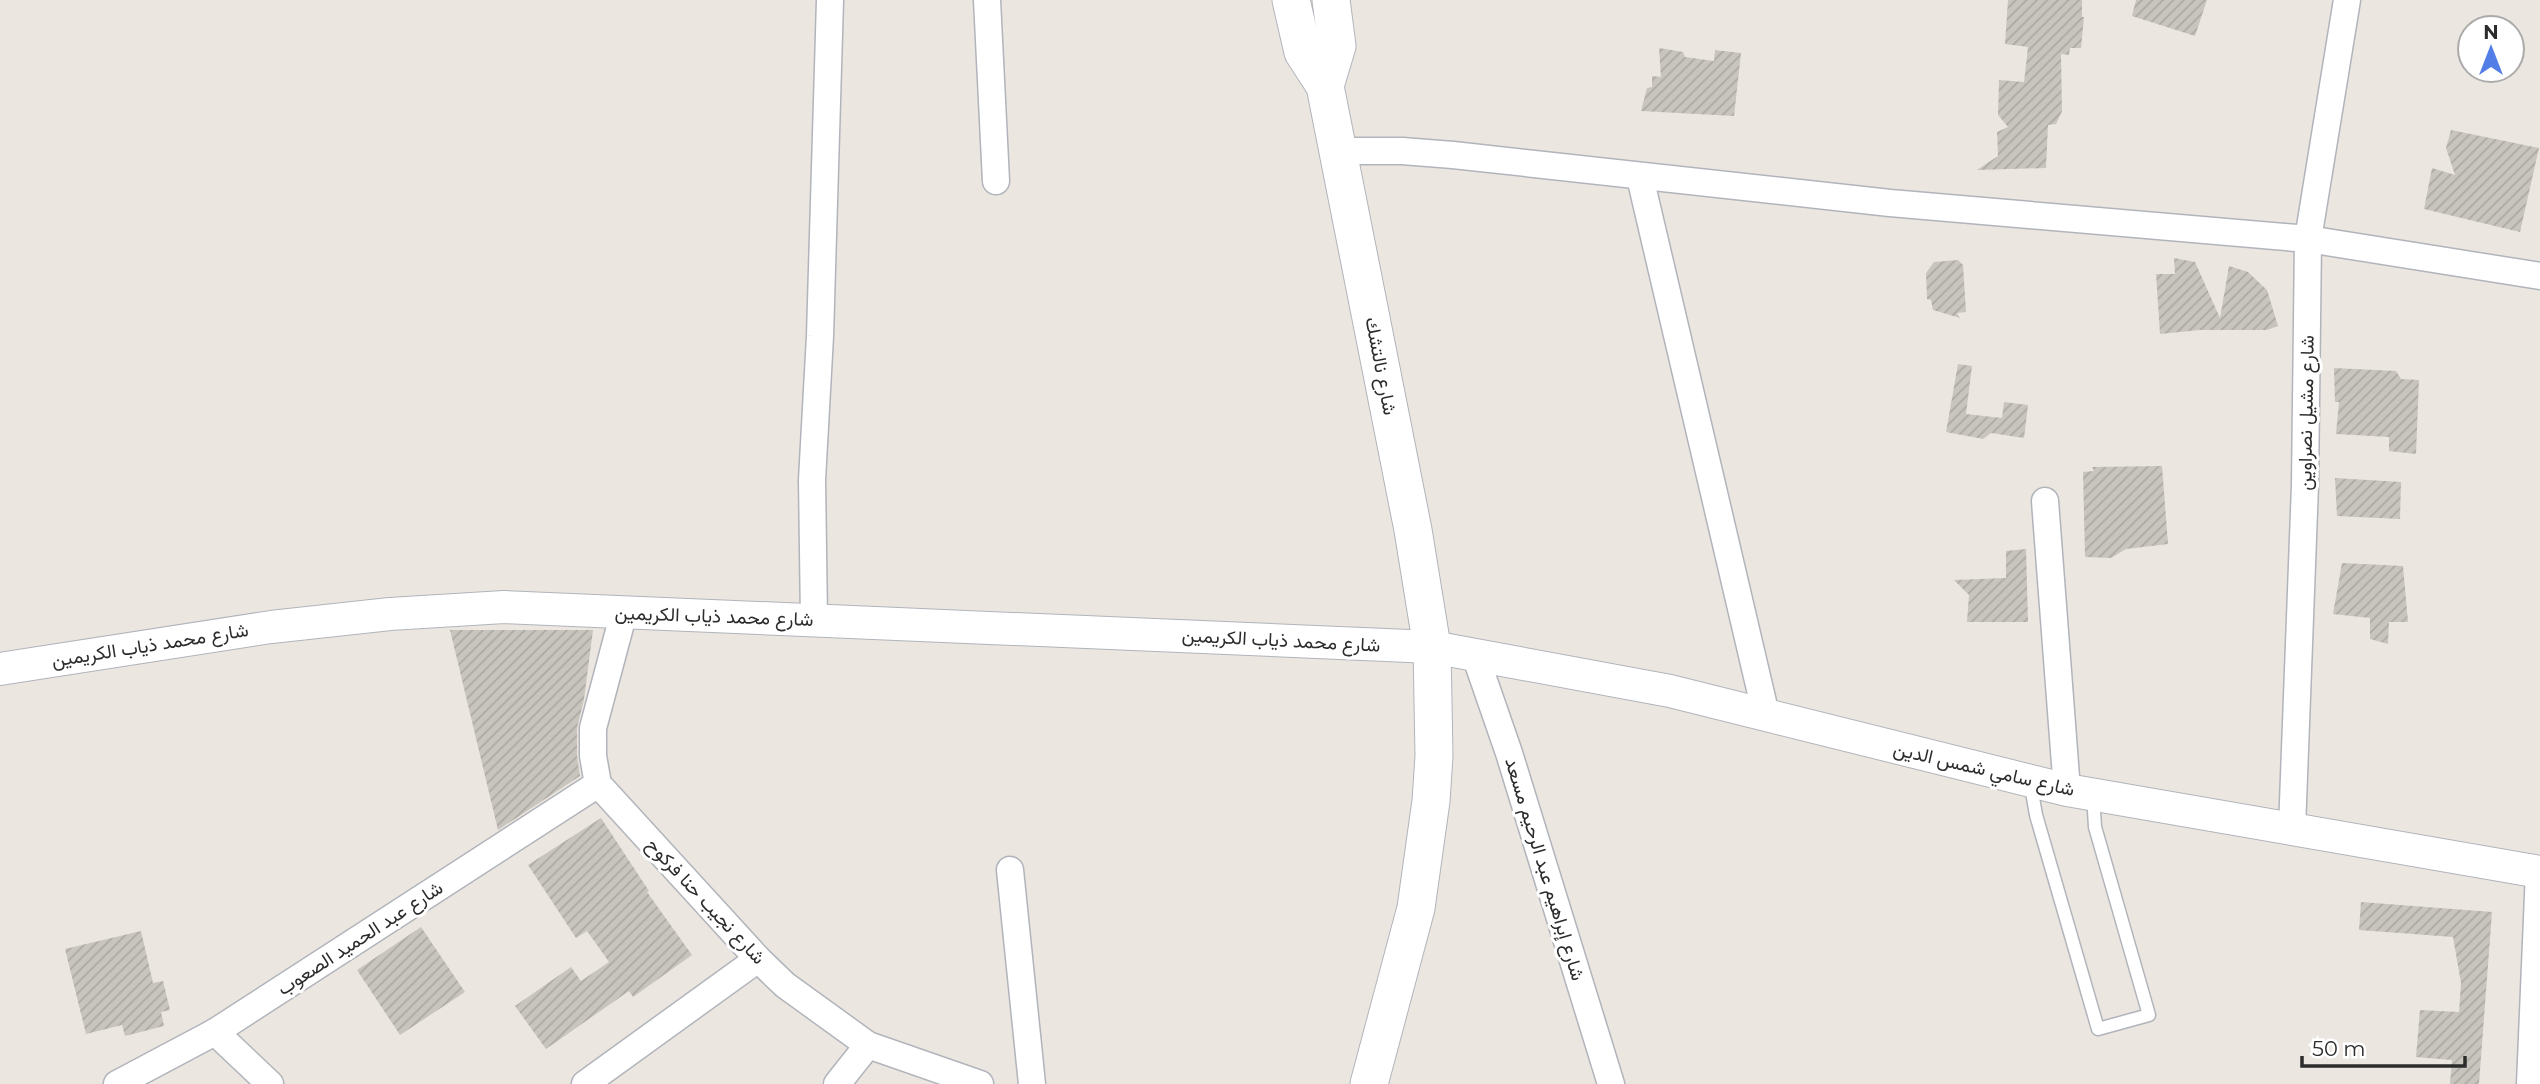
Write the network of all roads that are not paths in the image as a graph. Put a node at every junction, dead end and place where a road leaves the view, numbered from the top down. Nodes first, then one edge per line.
1 (830, 0) edge
2 (987, 0) edge
3 (1291, 0) edge
4 (1331, 0) edge
5 (2347, 0) edge
6 (1325, 86) junction
7 (1337, 151) junction
8 (1640, 177) junction
9 (996, 181) dead end
10 (2308, 239) junction
11 (2540, 276) edge
12 (2045, 501) dead end
13 (624, 612) junction
14 (814, 620) junction
15 (1433, 647) junction
16 (1475, 654) junction
17 (0, 669) edge
18 (1766, 715) junction
19 (2030, 781) junction
20 (598, 784) junction
21 (2080, 792) junction
22 (2292, 830) junction
23 (1010, 870) dead end
24 (2540, 872) edge
25 (758, 959) junction
26 (215, 1032) junction
27 (868, 1045) junction
28 (117, 1084) edge
29 (270, 1084) edge
30 (585, 1084) edge
31 (837, 1084) edge
32 (980, 1084) edge
33 (1032, 1084) edge
34 (1369, 1084) edge
35 (1611, 1084) edge
36 (2530, 1084) edge

1 - 14 street
2 - 9 street
3 - 6 main road, شارع نالتشك
4 - 6 main road, شارع نالتشك
5 - 10 street, شارع مشيل نصراوين
6 - 7 main road, شارع نالتشك
7 - 8 street
7 - 15 main road, شارع نالتشك
8 - 10 street
8 - 18 street
10 - 11 street
10 - 22 street, شارع مشيل نصراوين
12 - 21 street
13 - 14 street, شارع محمد ذياب الكريمين
13 - 17 street, شارع محمد ذياب الكريمين
13 - 20 street
14 - 15 street, شارع محمد ذياب الكريمين
15 - 16 street, شارع سامي شمس الدين
15 - 34 main road, شارع نالتشك
16 - 18 street, شارع سامي شمس الدين
16 - 35 street, شارع إبراهيم عبد الرحيم مسعد
18 - 19 street, شارع سامي شمس الدين
19 - 21 street, شارع سامي شمس الدين
19 - 21 lane
20 - 25 street, شارع نجيب حنا فركوح
20 - 26 street, شارع عبد الحميد الصعوب
21 - 22 street, شارع سامي شمس الدين
22 - 24 street, شارع سامي شمس الدين
23 - 33 street
24 - 36 street
25 - 27 street, شارع نجيب حنا فركوح
25 - 30 street
26 - 28 street, شارع عبد الحميد الصعوب
26 - 29 street
27 - 31 street
27 - 32 street, شارع نجيب حنا فركوح

